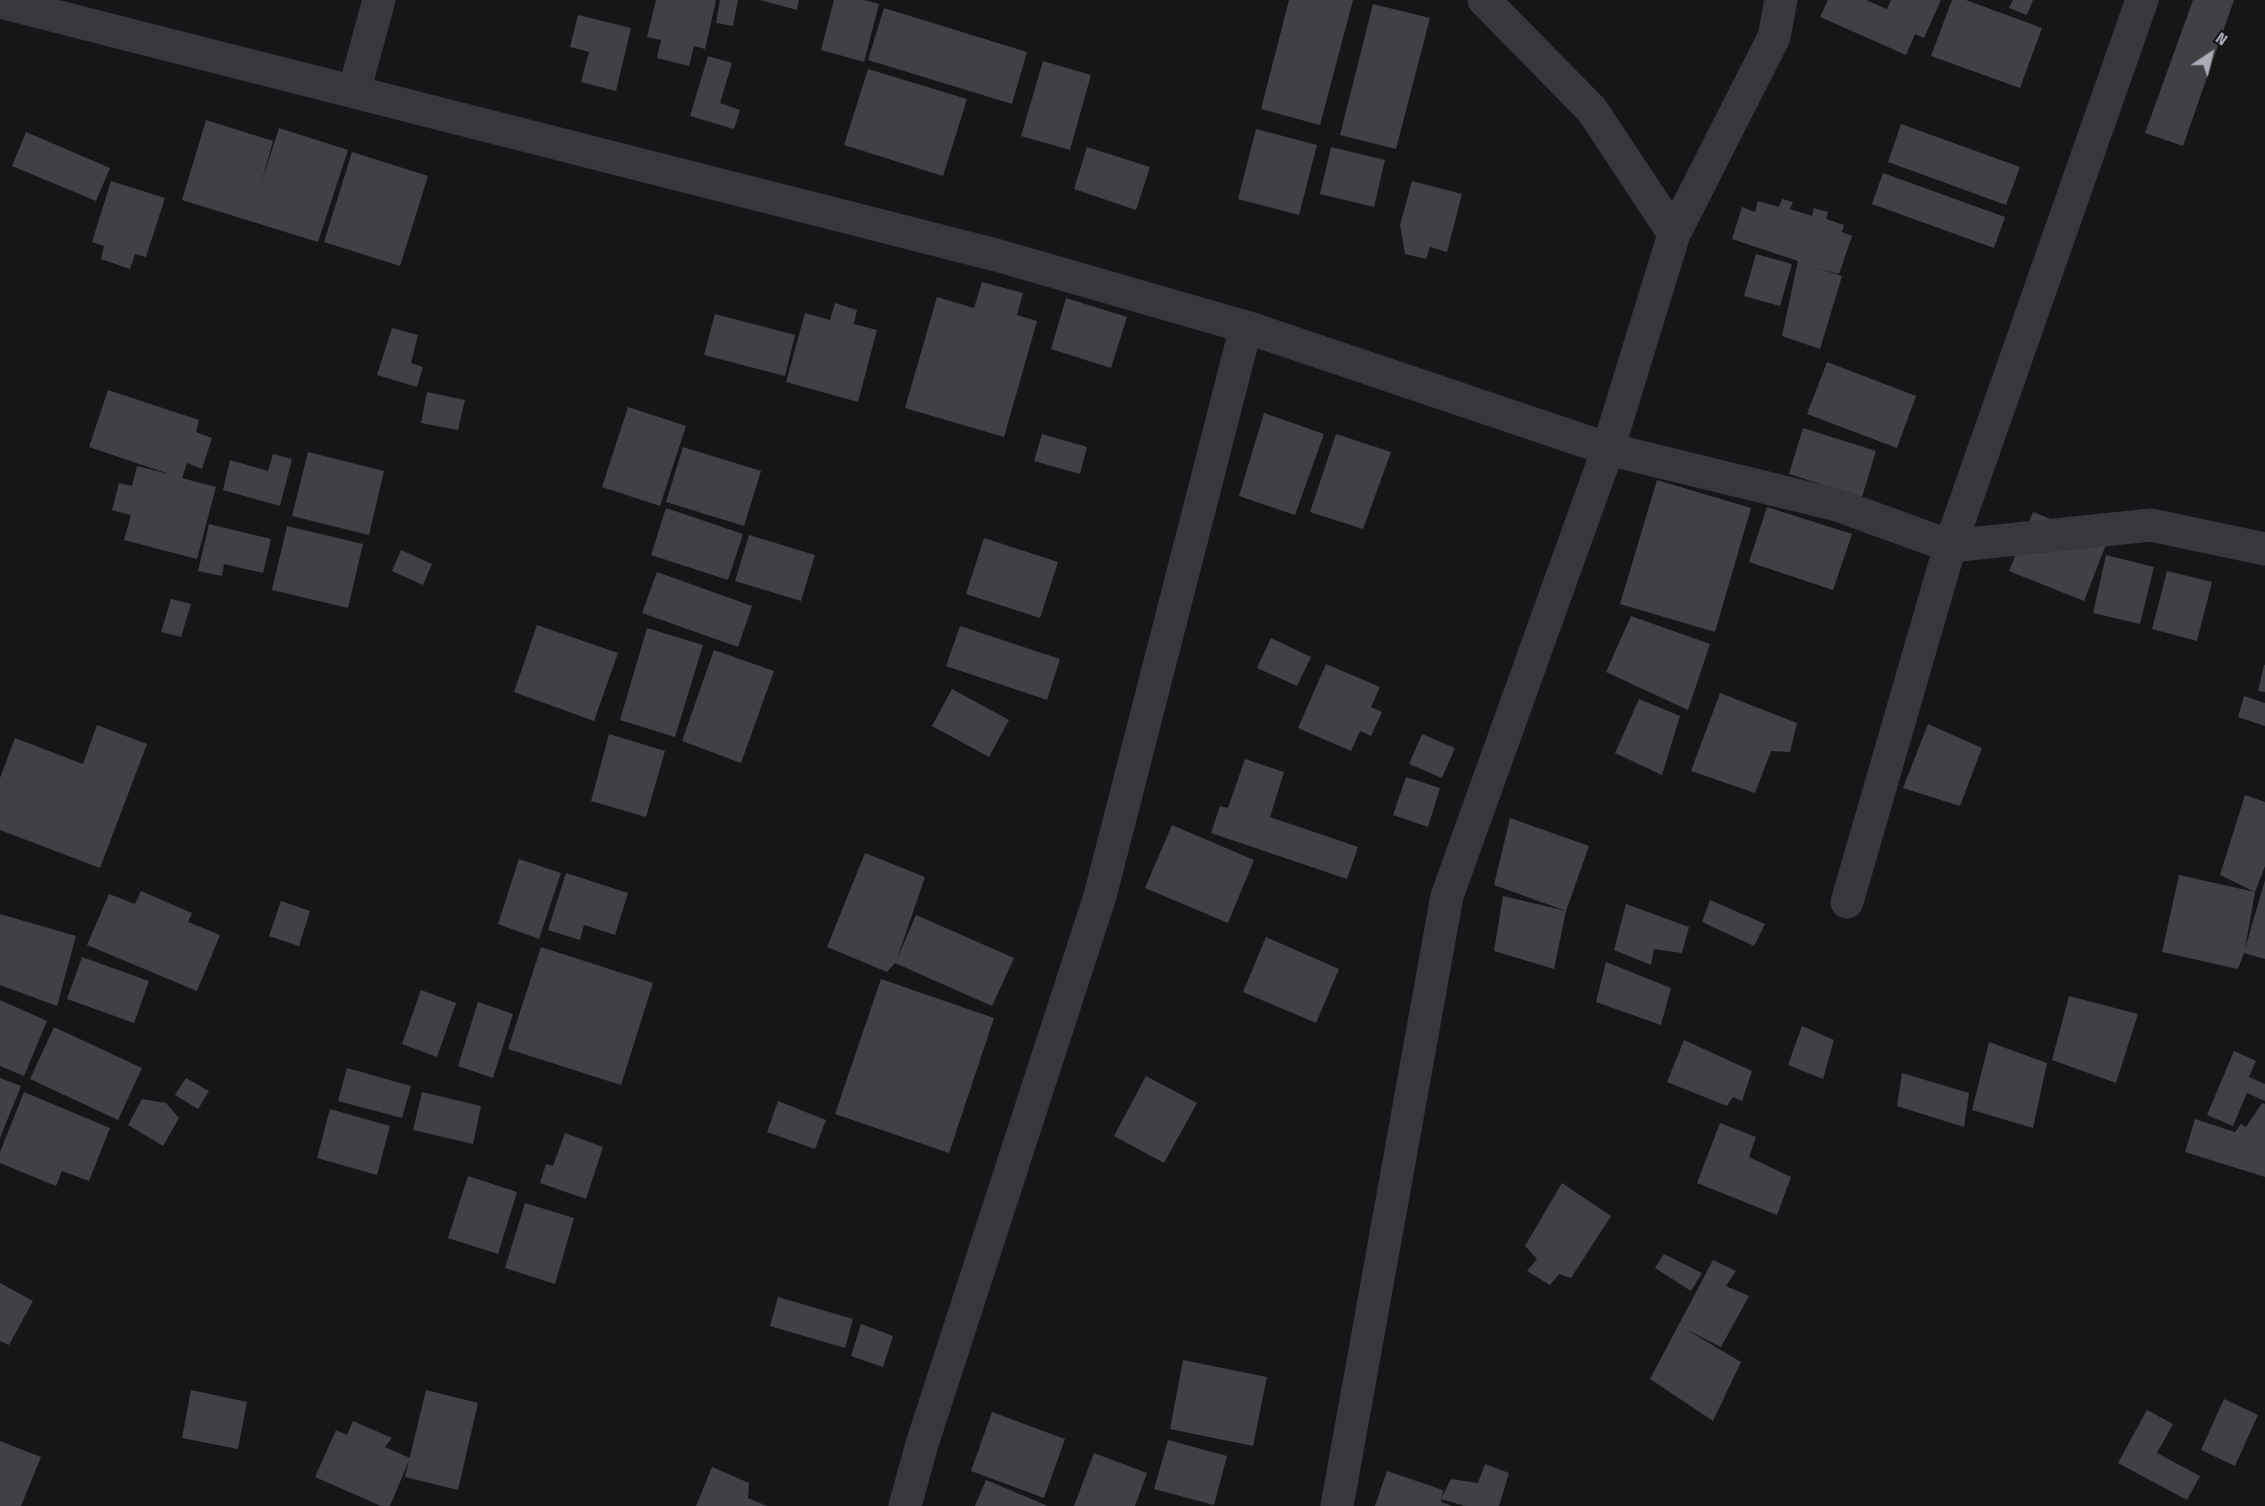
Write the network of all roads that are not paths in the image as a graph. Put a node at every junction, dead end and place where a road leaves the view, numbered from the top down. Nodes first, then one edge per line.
1 (379, 0) edge
2 (1484, 0) edge
3 (1781, 0) edge
4 (2142, 0) edge
5 (0, 2) edge
6 (354, 92) junction
7 (1674, 234) junction
8 (1246, 327) junction
9 (1608, 449) junction
10 (1950, 546) junction
11 (2265, 549) edge
12 (1847, 902) dead end
13 (905, 1506) edge
14 (1337, 1506) edge

1 - 6 street
2 - 7 street
3 - 7 street
4 - 10 street
5 - 6 street
6 - 8 street
7 - 9 street
8 - 9 street
8 - 13 street
9 - 10 street
9 - 14 street
10 - 11 street
10 - 12 street

